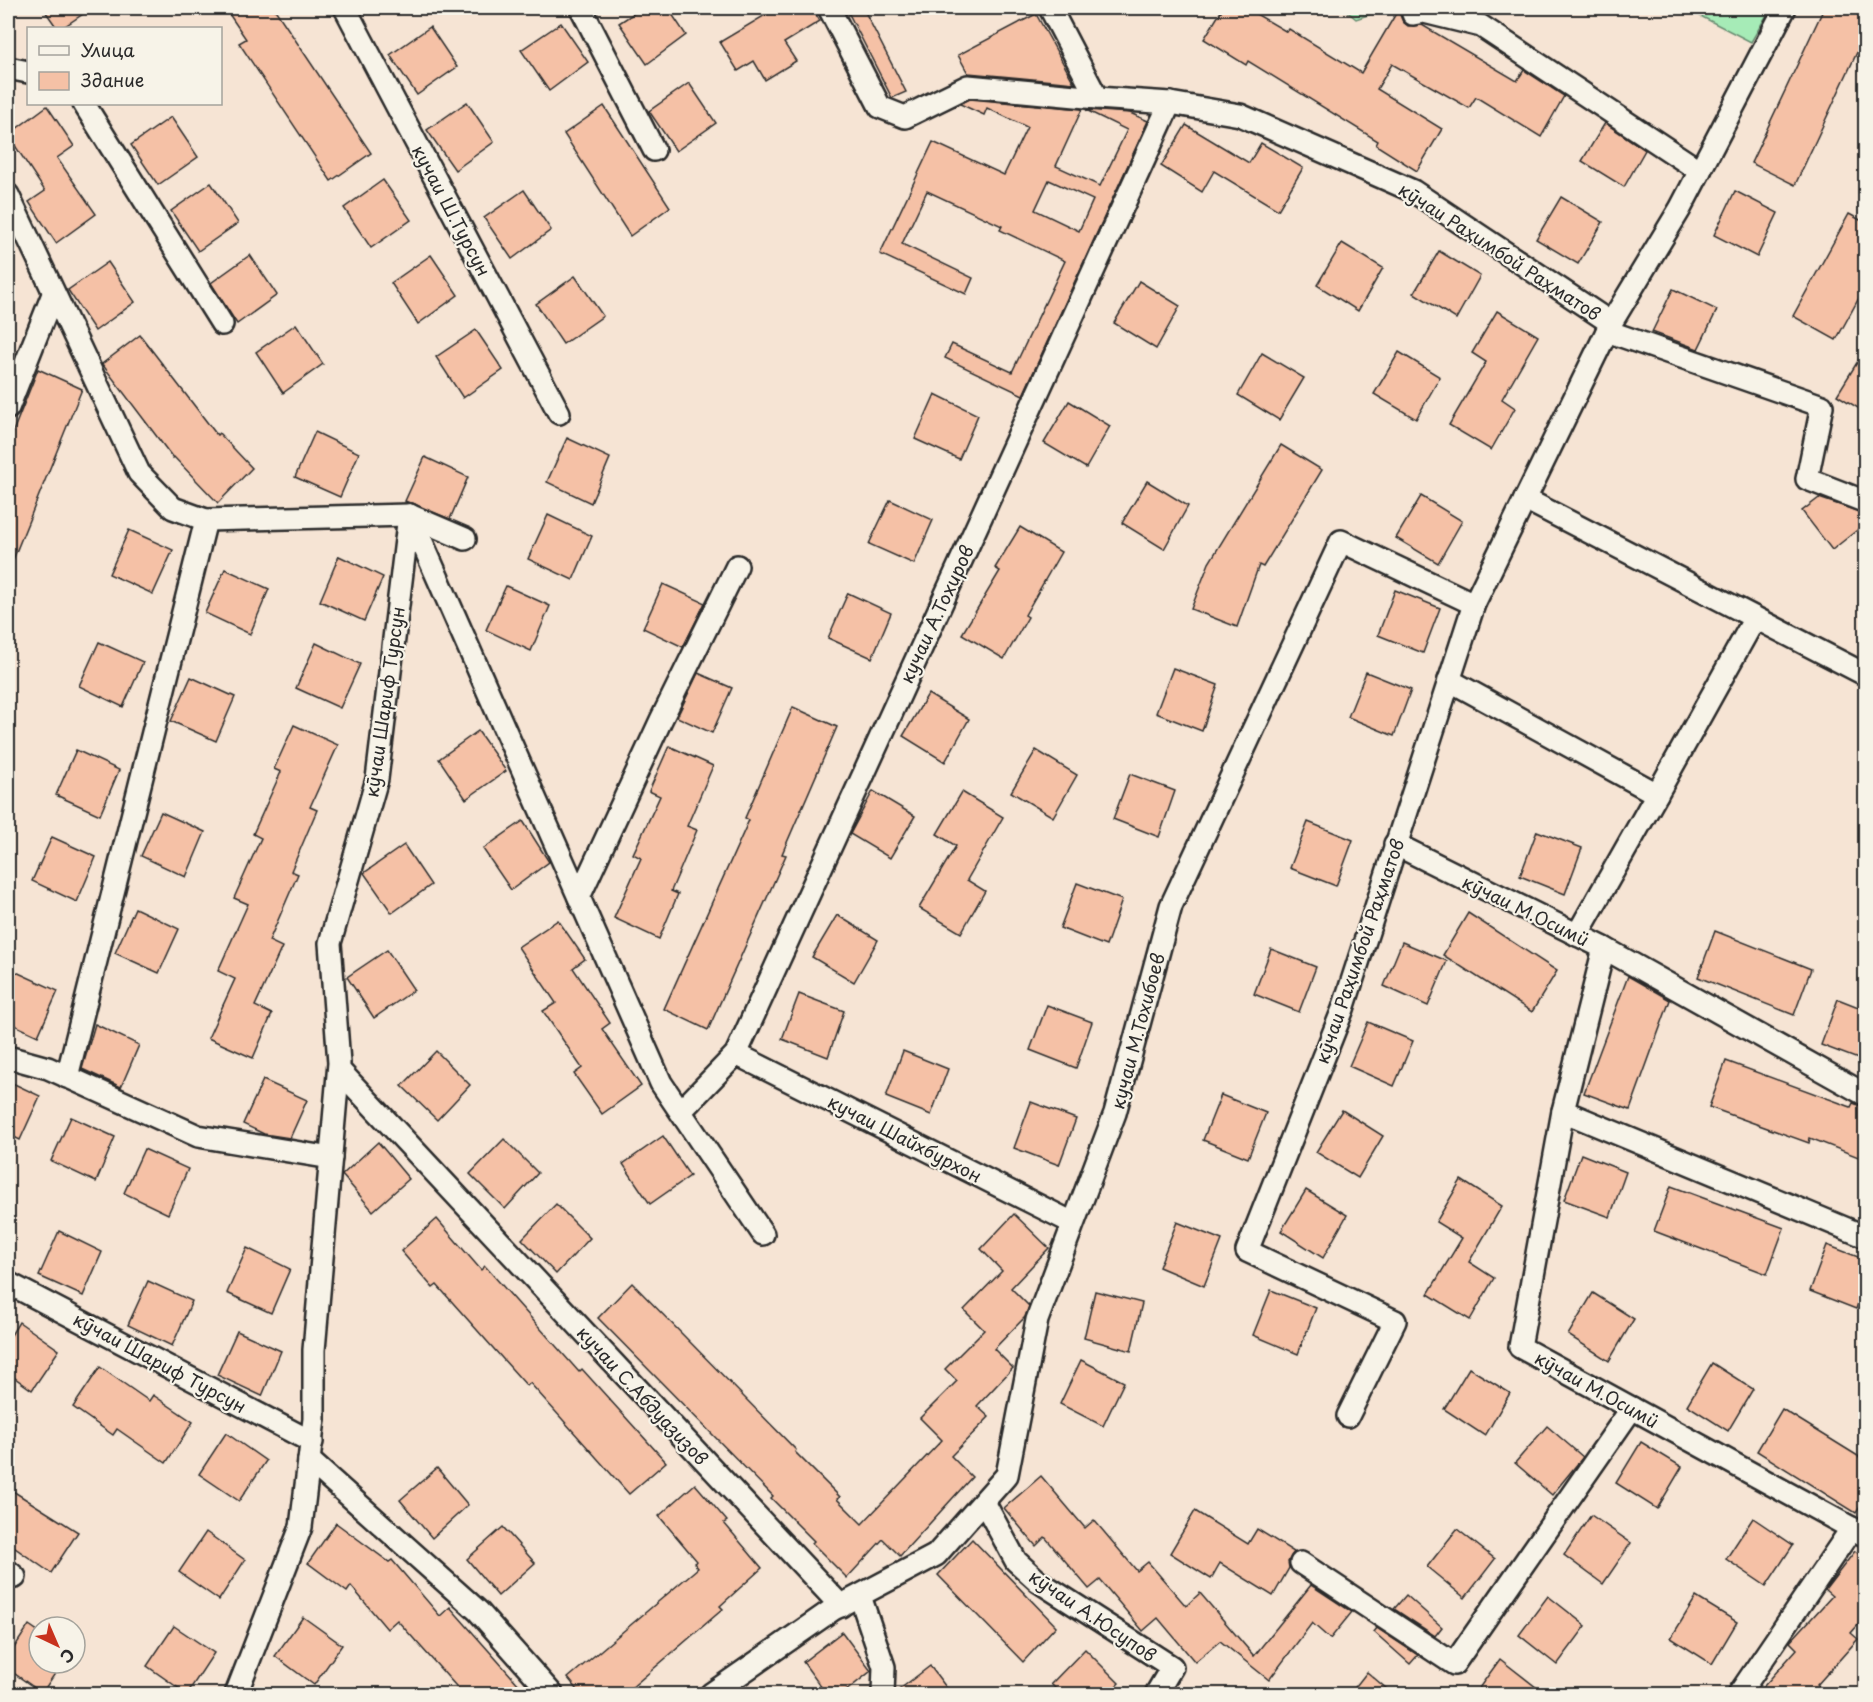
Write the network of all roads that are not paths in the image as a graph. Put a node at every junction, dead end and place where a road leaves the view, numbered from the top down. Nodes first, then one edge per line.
1 (345, 8) edge
2 (581, 8) edge
3 (829, 8) edge
4 (1050, 8) edge
5 (1785, 8) edge
6 (1413, 14) dead end
7 (8, 68) edge
8 (27, 72) edge
9 (1097, 98) junction
10 (1170, 103) junction
11 (85, 105) edge
12 (654, 150) dead end
13 (1700, 171) junction
14 (8, 195) edge
15 (53, 294) junction
16 (222, 324) dead end
17 (1609, 327) junction
18 (8, 408) edge
19 (559, 413) dead end
20 (1525, 499) junction
21 (1866, 502) edge
22 (409, 515) junction
23 (206, 520) junction
24 (465, 538) dead end
25 (737, 567) dead end
26 (1474, 604) junction
27 (1755, 618) junction
28 (1866, 675) edge
29 (1449, 680) junction
30 (1657, 794) junction
31 (1395, 844) junction
32 (579, 897) junction
33 (1577, 935) junction
34 (1604, 948) junction
35 (736, 1054) junction
36 (8, 1058) edge
37 (339, 1070) junction
38 (67, 1077) junction
39 (1866, 1095) edge
40 (1563, 1111) junction
41 (681, 1112) junction
42 (331, 1158) junction
43 (1073, 1223) junction
44 (763, 1234) dead end
45 (1866, 1237) edge
46 (8, 1283) edge
47 (1632, 1408) junction
48 (1348, 1416) dead end
49 (311, 1451) junction
50 (984, 1502) junction
51 (1859, 1532) edge
52 (1301, 1563) dead end
53 (860, 1596) junction
54 (841, 1606) junction
55 (236, 1695) edge
56 (552, 1695) edge
57 (711, 1695) edge
58 (883, 1695) edge
59 (1156, 1695) edge
60 (1739, 1695) edge

1 - 19 street, кучаи Ш.Турсун
2 - 12 street
3 - 9 street, кӯчаи Раҳимбой Раҳматов
4 - 9 street
5 - 13 street, кӯчаи Раҳимбой Раҳматов
6 - 13 street
7 - 8 street
9 - 10 street, кӯчаи Раҳимбой Раҳматов
10 - 17 street, кӯчаи Раҳимбой Раҳматов
10 - 35 street, кучаи А.Тохиров
11 - 16 street
13 - 17 street, кӯчаи Раҳимбой Раҳматов
14 - 15 street
15 - 18 street
15 - 23 street
17 - 20 street, кӯчаи Раҳимбой Раҳматов
17 - 21 street, кӯчаи Раҳимбой Раҳматов
20 - 26 street, кӯчаи Раҳимбой Раҳматов
20 - 27 street
22 - 23 street
22 - 24 street
22 - 32 street
22 - 37 street, кӯчаи Шариф Турсун
23 - 38 street
25 - 32 street
26 - 29 street, кӯчаи Раҳимбой Раҳматов
26 - 43 street, кучаи М.Тохибоев
27 - 28 street
27 - 30 street
29 - 30 street
29 - 31 street, кӯчаи Раҳимбой Раҳматов
30 - 33 street
31 - 33 street, кӯчаи М.Осимӣ
31 - 48 street, кӯчаи Раҳимбой Раҳматов
32 - 41 street
33 - 34 street, кӯчаи М.Осимӣ
34 - 39 street
34 - 40 street, кӯчаи М.Осимӣ
35 - 41 street, кучаи А.Тохиров
35 - 43 street, кучаи Шайхбурхон
36 - 38 street
37 - 42 street, кӯчаи Шариф Турсун
37 - 54 street, кучаи С.Абдуазизов
38 - 42 street
40 - 45 street
40 - 47 street, кӯчаи М.Осимӣ
41 - 44 street
42 - 49 street, кӯчаи Шариф Турсун
43 - 50 street, кучаи М.Тохибоев
46 - 49 street, кӯчаи Шариф Турсун
47 - 51 street, кӯчаи М.Осимӣ
47 - 52 street
49 - 55 street, кӯчаи Шариф Турсун
49 - 56 street
50 - 53 street, кучаи М.Тохибоев
50 - 59 street, кӯчаи А.Юсупов
51 - 60 street, кӯчаи М.Осимӣ
53 - 54 street, кучаи М.Тохибоев
53 - 58 street
54 - 57 street

